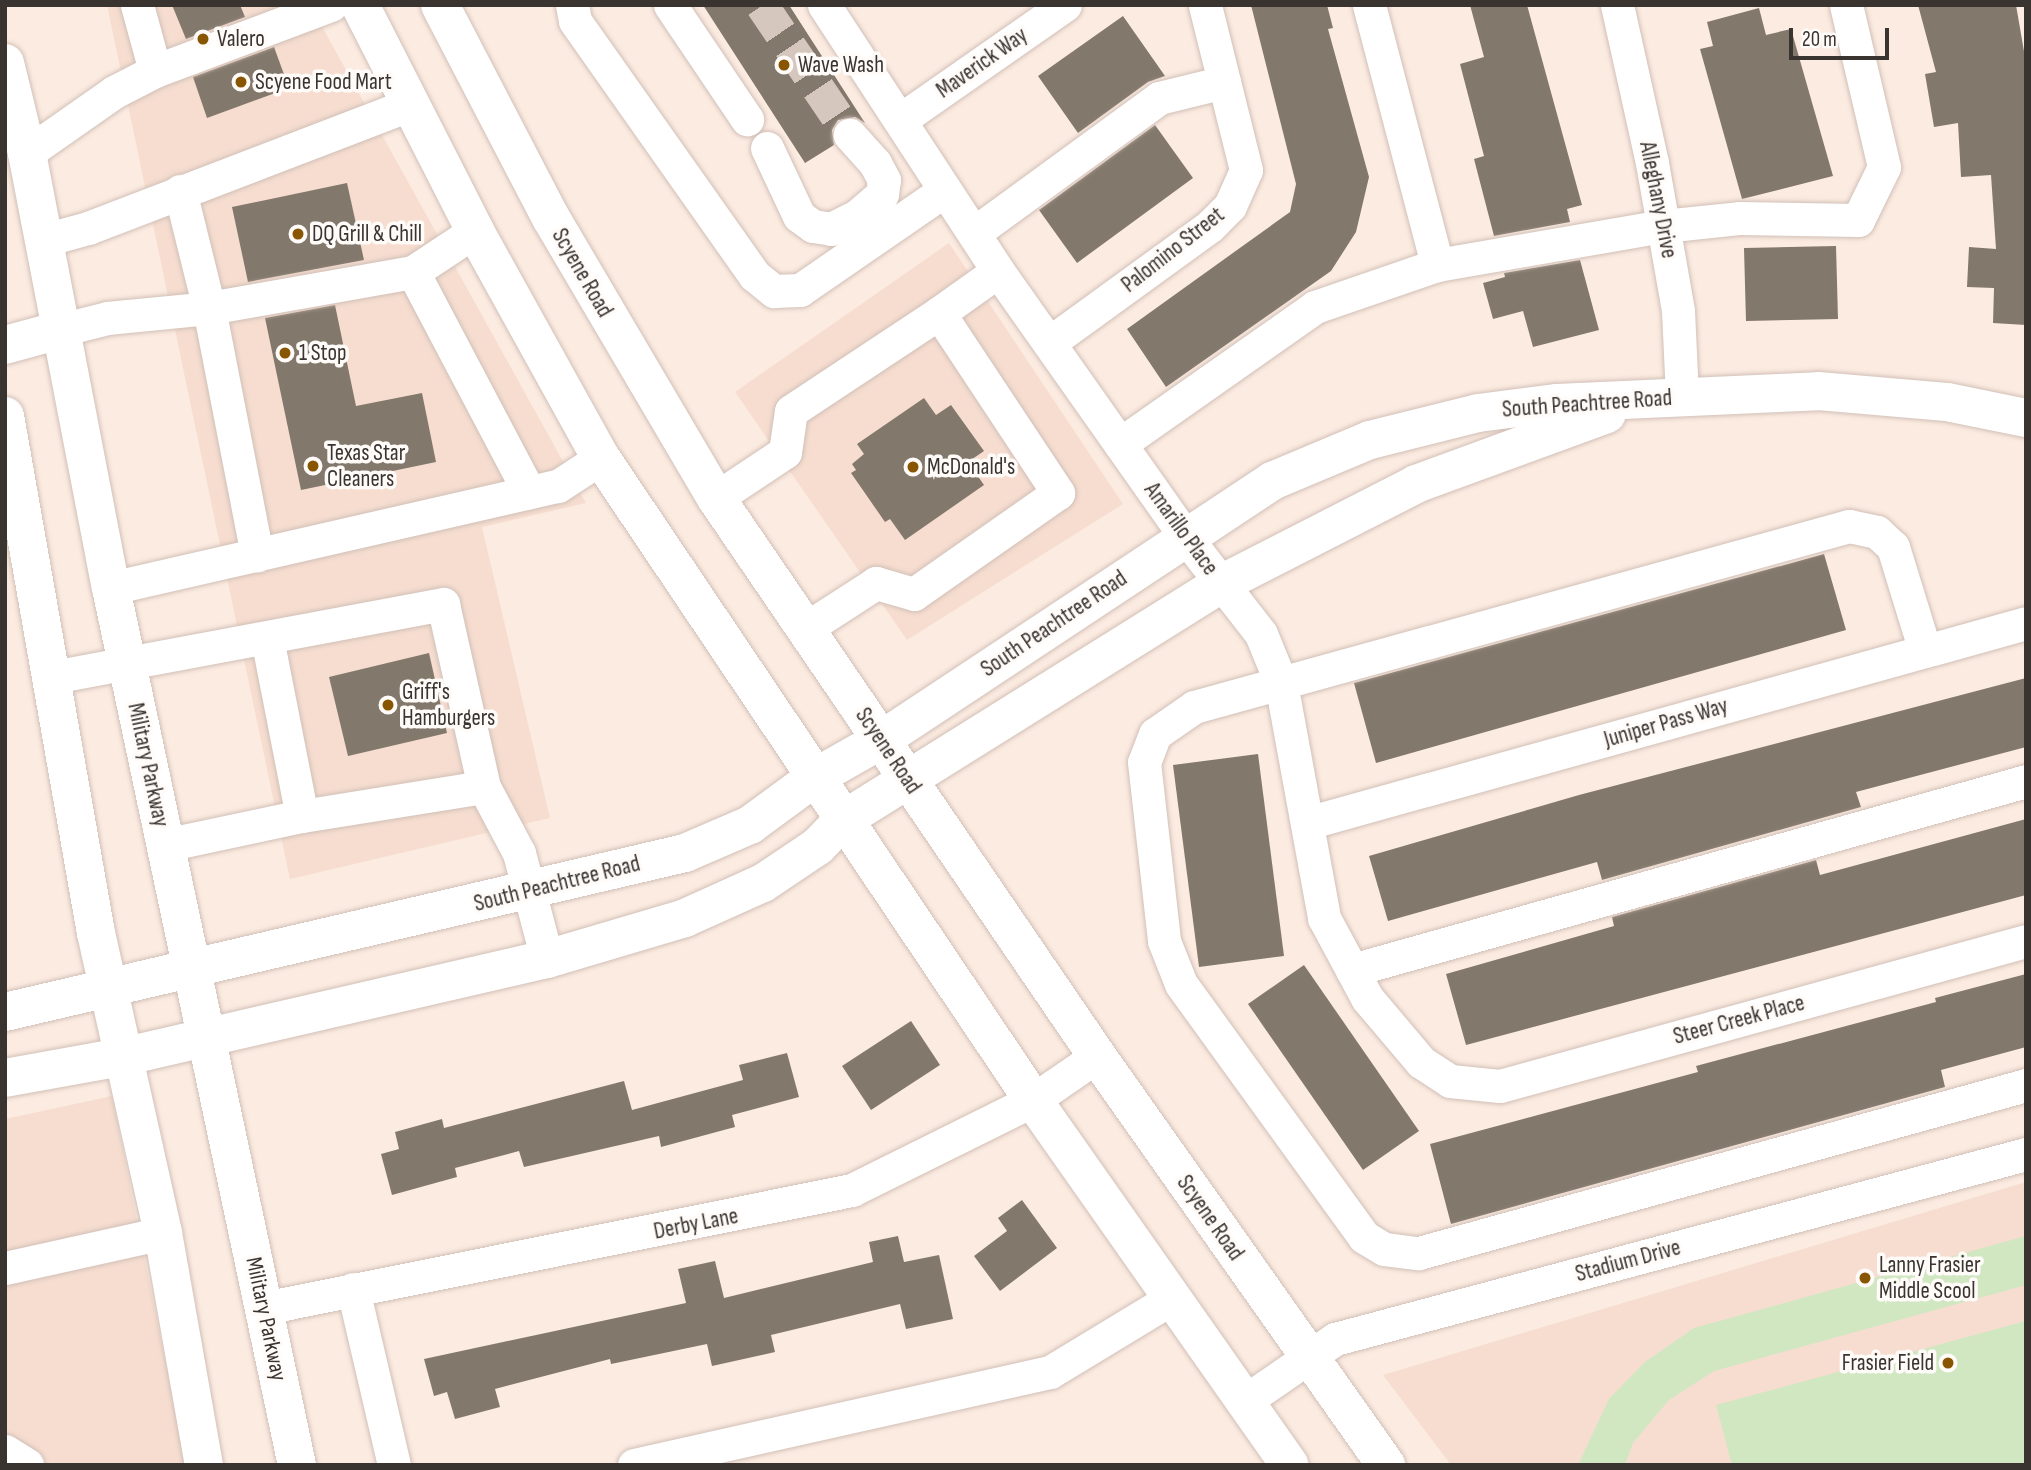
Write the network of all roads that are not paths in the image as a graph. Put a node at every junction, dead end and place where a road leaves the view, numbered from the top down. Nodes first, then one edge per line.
1 (137, 5) edge
2 (331, 5) edge
3 (360, 5) edge
4 (440, 5) edge
5 (572, 5) edge
6 (670, 5) edge
7 (1065, 5) edge
8 (1205, 5) edge
9 (1369, 5) edge
10 (1617, 5) edge
11 (1846, 5) edge
12 (831, 8) edge
13 (5, 63) edge
14 (155, 71) junction
15 (1224, 82) junction
16 (409, 105) junction
17 (747, 119) dead end
18 (900, 120) junction
19 (850, 135) tunnel mouth
20 (766, 148) dead end
21 (27, 153) junction
22 (945, 190) junction
23 (180, 191) junction
24 (1664, 226) junction
25 (475, 231) junction
26 (974, 233) junction
27 (44, 240) junction
28 (1437, 265) junction
29 (998, 271) junction
30 (413, 272) junction
31 (209, 308) junction
32 (939, 313) junction
33 (60, 330) junction
34 (1049, 343) junction
35 (5, 345) edge
36 (1667, 398) junction
37 (5, 416) edge
38 (2026, 418) edge
39 (1120, 444) junction
40 (601, 458) junction
41 (529, 492) junction
42 (716, 498) junction
43 (1184, 535) junction
44 (257, 555) junction
45 (1221, 584) junction
46 (111, 588) junction
47 (2026, 623) edge
48 (805, 629) junction
49 (267, 638) junction
50 (1925, 651) junction
51 (127, 665) junction
52 (52, 677) junction
53 (1281, 682) junction
54 (881, 740) junction
55 (814, 778) junction
56 (909, 781) junction
57 (2026, 781) edge
58 (484, 787) junction
59 (302, 816) junction
60 (843, 820) junction
61 (1307, 823) junction
62 (165, 845) junction
63 (528, 891) junction
64 (2026, 941) edge
65 (547, 959) junction
66 (1352, 970) junction
67 (192, 972) junction
68 (108, 992) junction
69 (5, 1012) edge
70 (205, 1037) junction
71 (1097, 1056) junction
72 (121, 1057) junction
73 (5, 1078) edge
74 (1450, 1081) joint
75 (2026, 1085) edge
76 (1033, 1100) junction
77 (2026, 1154) edge
78 (163, 1233) junction
79 (5, 1268) edge
80 (353, 1289) junction
81 (1172, 1298) junction
82 (264, 1308) junction
83 (1307, 1357) junction
84 (1245, 1401) junction
85 (5, 1451) edge
86 (27, 1465) edge
87 (204, 1465) edge
88 (297, 1465) edge
89 (394, 1465) edge
90 (634, 1465) edge
91 (1290, 1465) edge
92 (1386, 1465) edge

1 - 14 street
2 - 14 street
3 - 16 main road
4 - 42 main road, Scyene Road
5 - 22 street
6 - 17 street
7 - 18 street, Maverick Way
8 - 15 street, Palomino Street
9 - 28 street
10 - 24 street, Alleghany Drive
11 - 24 street
12 - 18 street, Amarillo Place
13 - 21 main road, Military Parkway
14 - 21 street
15 - 26 street
15 - 34 street, Palomino Street
16 - 23 street
16 - 25 main road
18 - 22 street, Amarillo Place
19 - 20 street
21 - 27 main road, Military Parkway
22 - 26 street, Amarillo Place
23 - 27 street
23 - 31 street
24 - 28 street
24 - 36 street, Alleghany Drive
25 - 30 street
25 - 40 main road
26 - 29 street, Amarillo Place
27 - 33 main road, Military Parkway
28 - 39 street
29 - 32 street
29 - 34 street, Amarillo Place
30 - 31 street
30 - 41 street
31 - 33 street
31 - 44 street
32 - 42 street
32 - 48 street
33 - 35 main road
33 - 46 main road, Military Parkway
34 - 39 street, Amarillo Place
36 - 38 main road, South Peachtree Road
36 - 43 main road, South Peachtree Road
36 - 45 main road
37 - 52 main road
39 - 43 street, Amarillo Place
40 - 41 street
40 - 55 main road
41 - 44 street
42 - 48 main road, Scyene Road
43 - 45 street, Amarillo Place
43 - 54 main road, South Peachtree Road
44 - 46 street
45 - 53 street, Amarillo Place
45 - 56 main road
46 - 51 main road, Military Parkway
47 - 50 street, Juniper Pass Way
48 - 54 main road, Scyene Road
49 - 51 street
49 - 58 street
49 - 59 street
50 - 53 street
50 - 61 street, Juniper Pass Way
51 - 52 street
51 - 62 main road, Military Parkway
52 - 68 main road
53 - 61 street, Amarillo Place
53 - 75 street
54 - 55 main road, South Peachtree Road
54 - 56 main road, Scyene Road
55 - 60 main road
55 - 63 main road, South Peachtree Road
56 - 60 main road
56 - 71 main road, Scyene Road
57 - 66 street
58 - 59 street
58 - 63 street
59 - 62 street
60 - 65 main road
60 - 76 main road
61 - 66 street, Amarillo Place
62 - 67 main road, Military Parkway
63 - 65 street
63 - 67 main road, South Peachtree Road
64 - 74 street, Steer Creek Place
65 - 70 main road
66 - 74 street, Amarillo Place
67 - 68 main road, South Peachtree Road
67 - 70 main road, Military Parkway
68 - 69 main road, South Peachtree Road
68 - 72 main road
70 - 72 main road
70 - 82 main road, Military Parkway
71 - 76 street, Derby Lane
71 - 83 main road, Scyene Road
72 - 73 main road
72 - 78 main road
76 - 80 street, Derby Lane
76 - 81 main road
77 - 83 street, Stadium Drive
78 - 79 street
78 - 87 main road
80 - 82 street, Derby Lane
80 - 89 street
81 - 84 main road
81 - 90 street
82 - 88 main road, Military Parkway
83 - 84 street, Stadium Drive
83 - 92 main road, Scyene Road
84 - 91 main road
85 - 86 street

